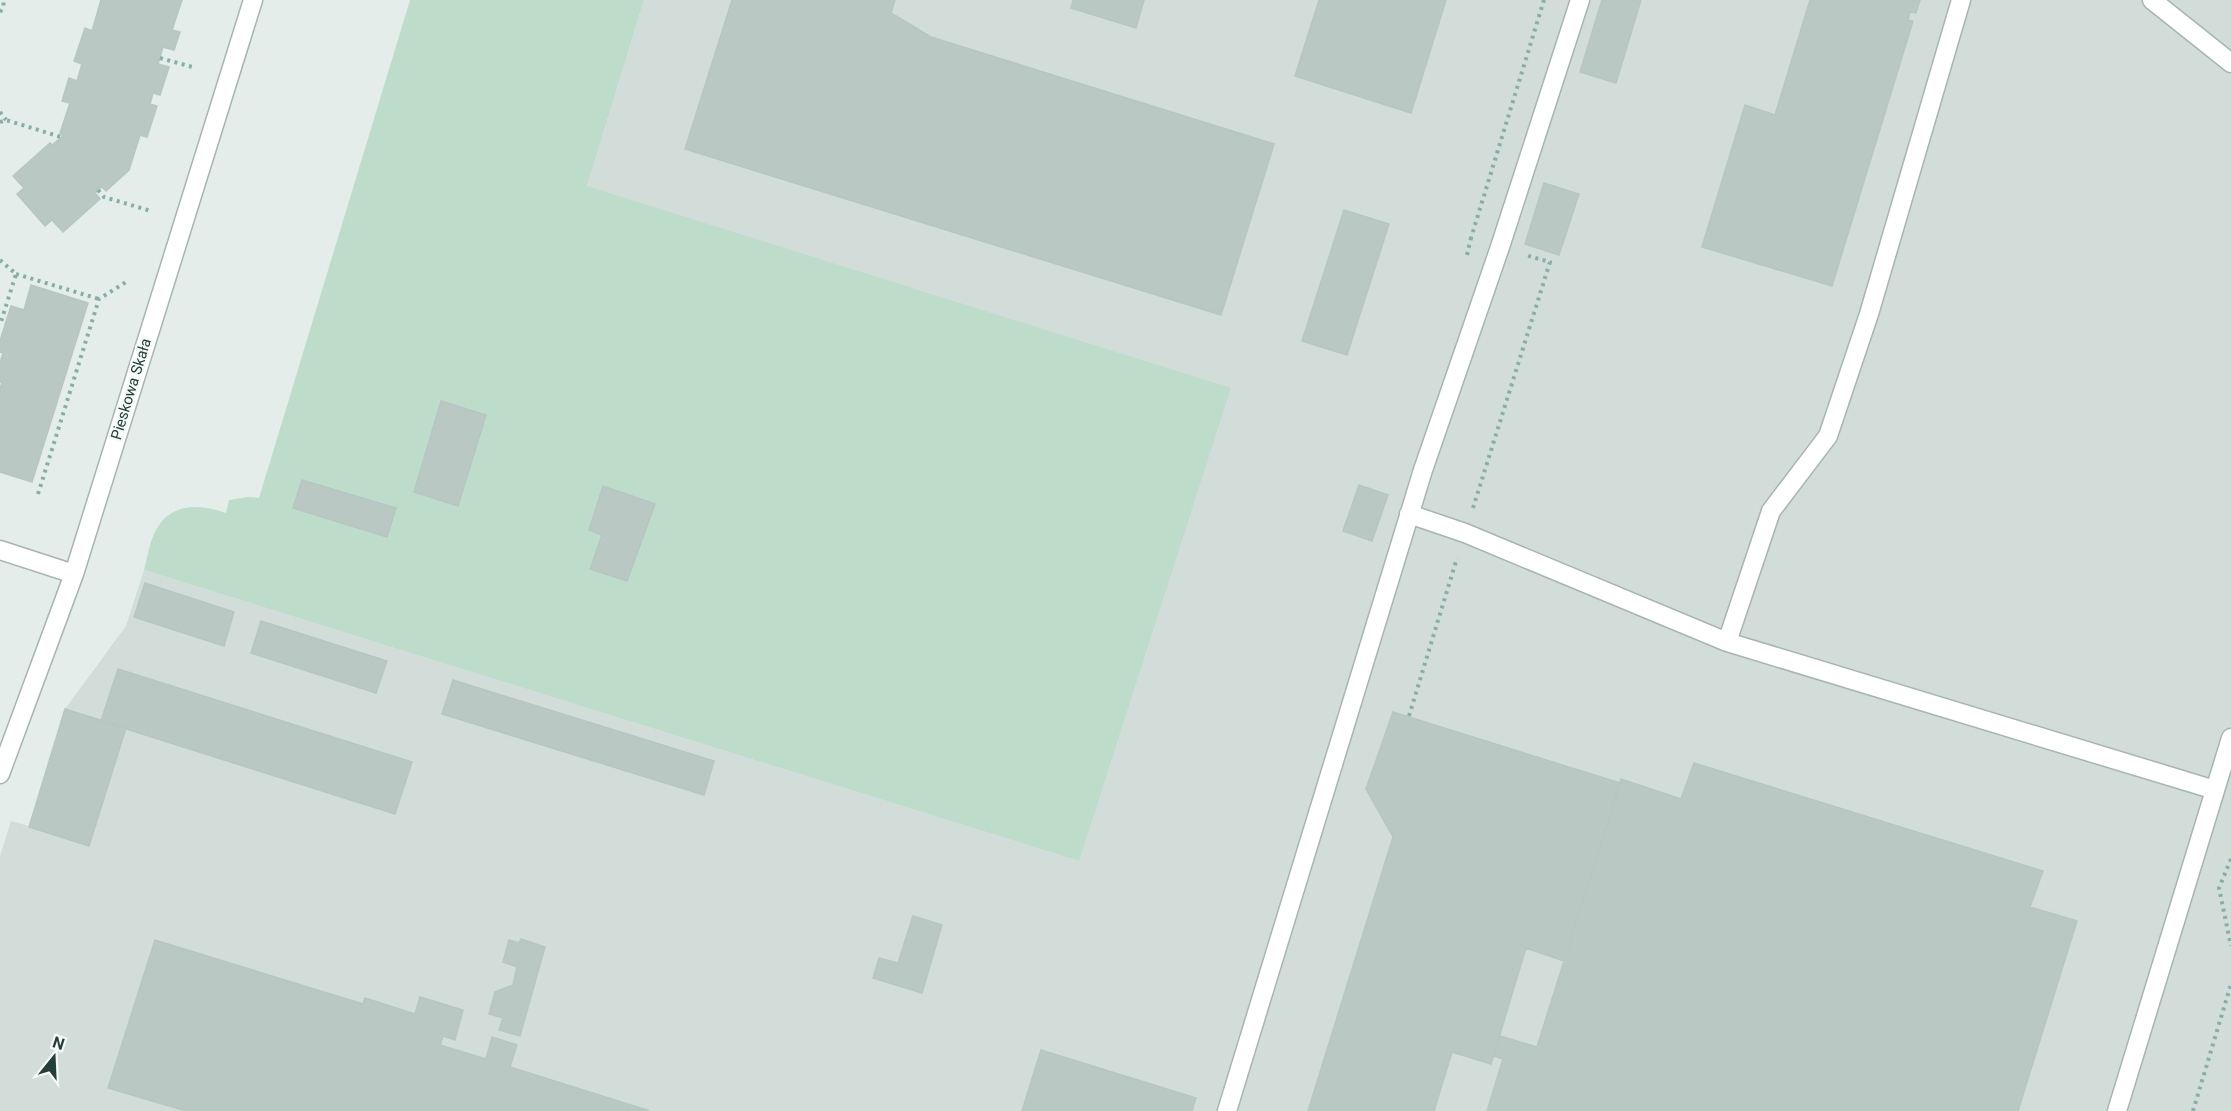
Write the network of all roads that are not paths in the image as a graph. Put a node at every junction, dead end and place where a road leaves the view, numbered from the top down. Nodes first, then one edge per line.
1 (253, 0) edge
2 (1580, 0) edge
3 (1961, 0) edge
4 (2152, 0) edge
5 (2231, 63) edge
6 (1409, 514) junction
7 (0, 550) edge
8 (74, 574) junction
9 (1727, 642) junction
10 (2231, 738) edge
11 (0, 774) edge
12 (2215, 790) junction
13 (1227, 1111) edge
14 (2116, 1111) edge

1 - 8 street, Pieskowa Skała
2 - 6 street
3 - 9 street
4 - 5 street
6 - 9 street
6 - 13 street
7 - 8 street
8 - 11 street, Pieskowa Skała
9 - 12 street
10 - 12 street
12 - 14 street

